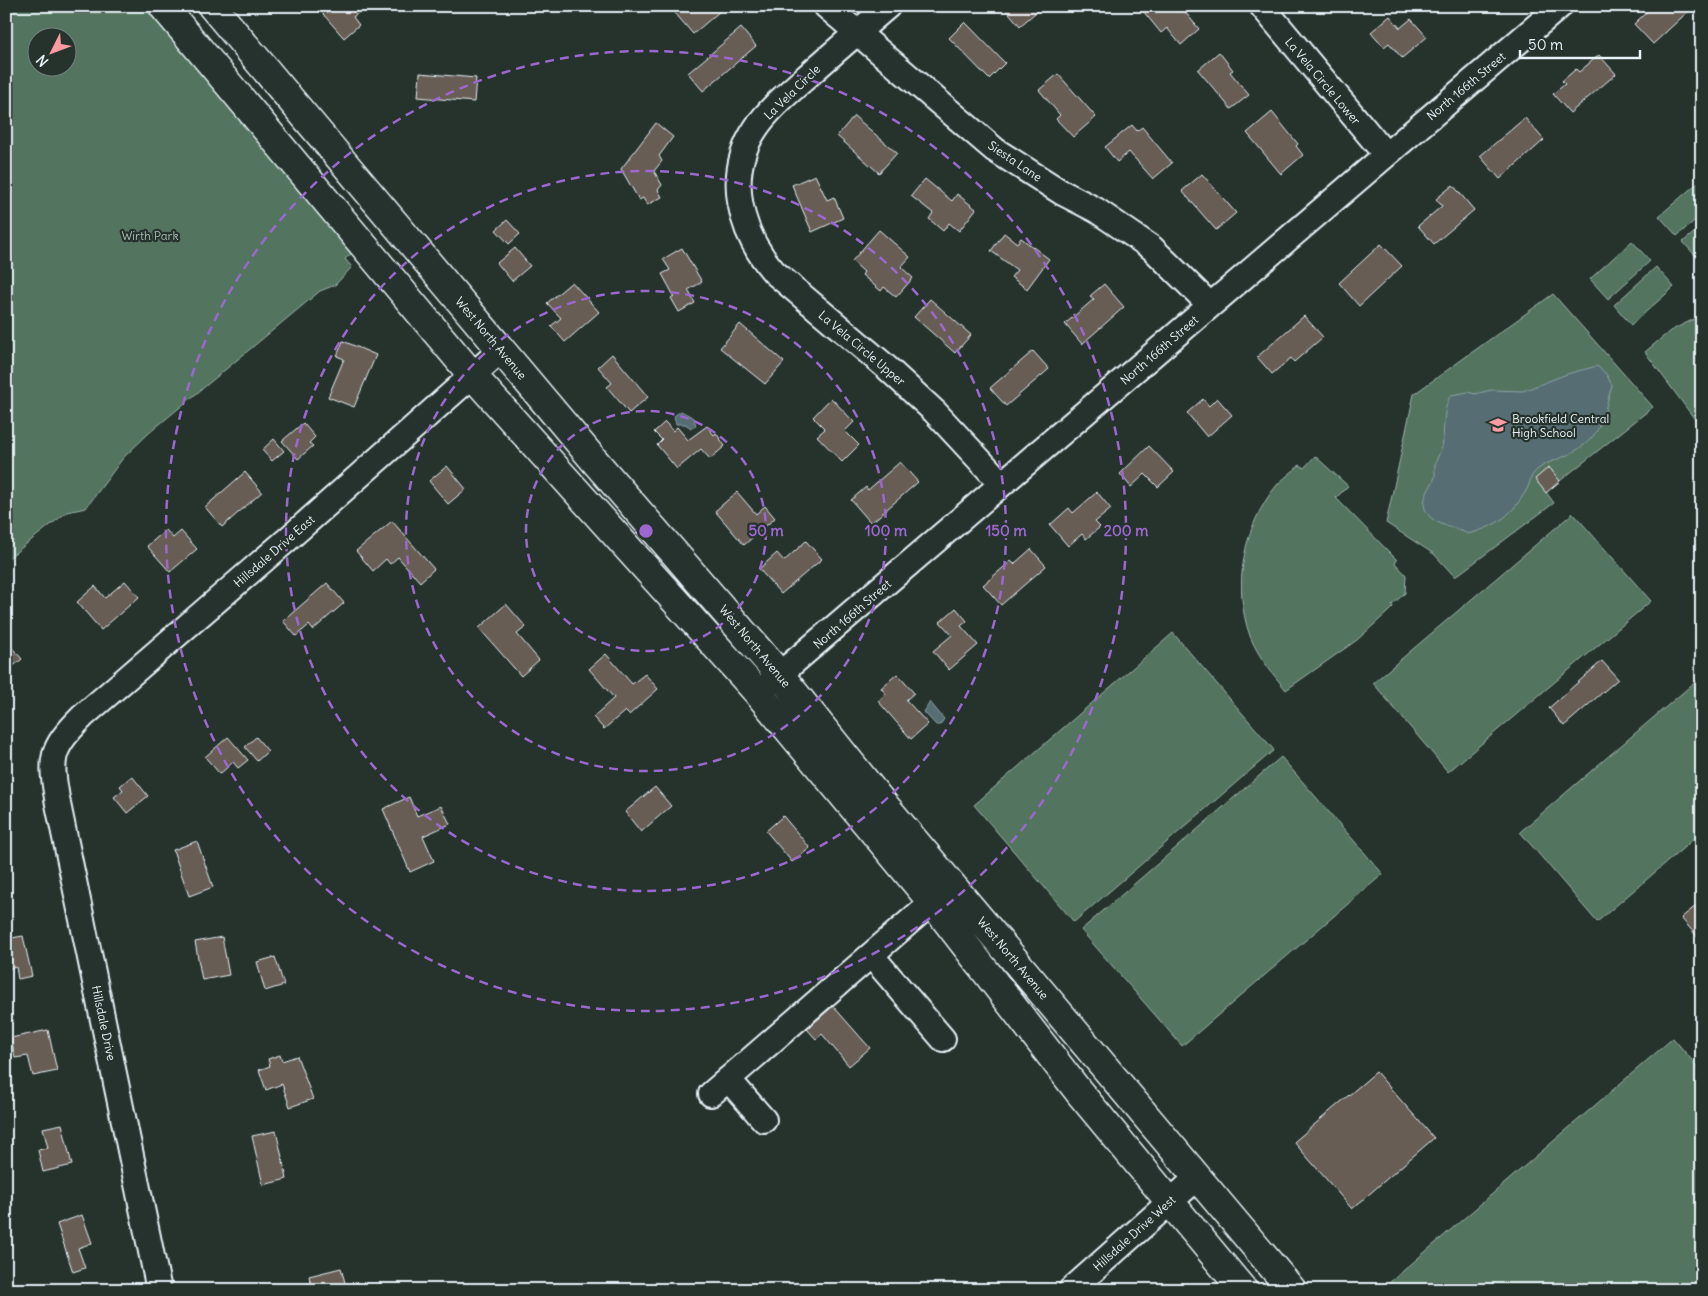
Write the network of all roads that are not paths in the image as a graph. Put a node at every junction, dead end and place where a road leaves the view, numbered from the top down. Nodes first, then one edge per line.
1 (163, 6) edge
2 (212, 6) edge
3 (826, 6) edge
4 (888, 6) edge
5 (1262, 6) edge
6 (1560, 6) edge
7 (856, 33) junction
8 (1386, 154) junction
9 (740, 202) joint
10 (1210, 305) junction
11 (501, 350) junction
12 (473, 376) junction
13 (1002, 484) junction
14 (780, 675) junction
15 (758, 693) junction
16 (53, 756) joint
17 (932, 902) junction
18 (871, 955) junction
19 (943, 1039) dead end
20 (764, 1120) dead end
21 (1198, 1176) junction
22 (1169, 1201) junction
23 (159, 1290) edge
24 (1071, 1290) edge
25 (1243, 1290) edge
26 (1292, 1290) edge

1 - 12 main road
2 - 11 main road, West North Avenue
3 - 7 street, Siesta Lane
4 - 7 street, La Vela Circle
5 - 8 street, La Vela Circle Lower
6 - 8 street, North 166th Street
7 - 9 street, La Vela Circle
7 - 10 street, Siesta Lane
8 - 10 street, North 166th Street
9 - 13 street, La Vela Circle Upper
10 - 13 street, North 166th Street
11 - 12 street, Hillsdale Drive East
11 - 14 main road, West North Avenue
12 - 15 main road
12 - 16 street, Hillsdale Drive East
13 - 14 street, North 166th Street
14 - 15 street, North 166th Street
14 - 21 main road, West North Avenue
15 - 17 main road
16 - 23 street, Hillsdale Drive
17 - 18 street
17 - 22 main road
18 - 19 street
18 - 20 street
21 - 22 street, Hillsdale Drive West
21 - 26 main road, West North Avenue
22 - 24 street, Hillsdale Drive West
22 - 25 main road

